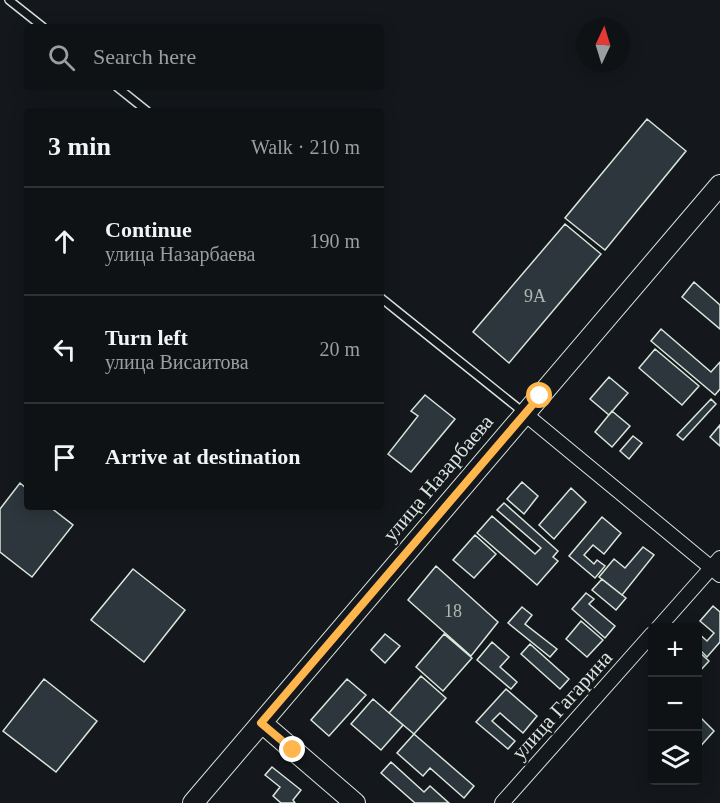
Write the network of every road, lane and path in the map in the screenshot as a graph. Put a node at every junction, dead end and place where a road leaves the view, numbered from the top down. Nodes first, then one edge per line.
1 (9, 0) edge
2 (38, 24) edge
3 (121, 90) edge
4 (143, 108) edge
5 (720, 185) edge
6 (384, 300) edge
7 (525, 414) junction
8 (717, 567) edge
9 (662, 623) edge
10 (648, 639) edge
11 (261, 723) junction
12 (197, 800) edge
13 (355, 803) edge
14 (502, 803) edge

1 - 2 lane
3 - 4 lane
5 - 7 main road, улица Назарбаева
6 - 7 lane
7 - 8 street
7 - 11 main road, улица Назарбаева
8 - 9 street
10 - 14 street, улица Гагарина
11 - 12 main road, улица Назарбаева
11 - 13 main road

